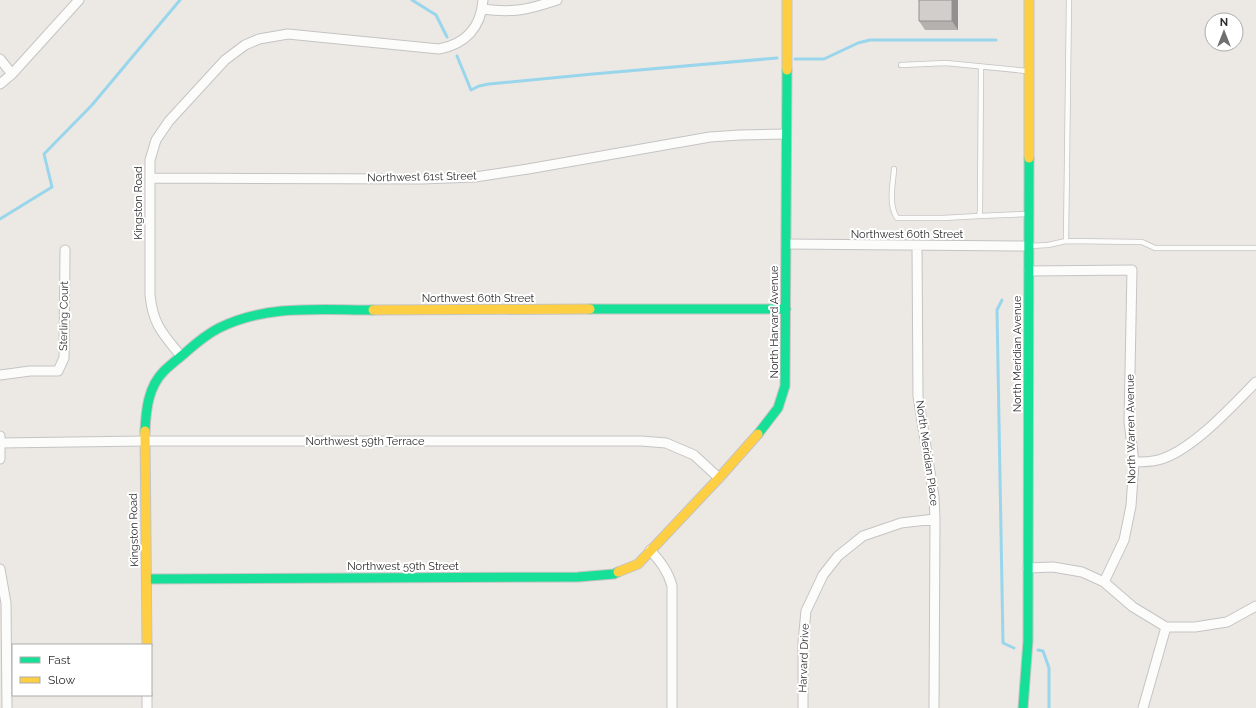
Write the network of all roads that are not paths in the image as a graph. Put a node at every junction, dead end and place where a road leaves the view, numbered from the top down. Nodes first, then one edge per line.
1 (79, 0) edge
2 (557, 0) edge
3 (786, 0) edge
4 (1029, 0) edge
5 (1069, 0) edge
6 (483, 5) edge
7 (0, 59) edge
8 (901, 65) dead end
9 (981, 68) junction
10 (1029, 71) junction
11 (12, 74) junction
12 (0, 84) edge
13 (786, 134) junction
14 (894, 169) dead end
15 (150, 178) junction
16 (1029, 214) junction
17 (979, 216) junction
18 (1066, 241) junction
19 (786, 244) junction
20 (917, 246) junction
21 (1029, 246) junction
22 (1256, 248) edge
23 (65, 250) dead end
24 (1029, 271) junction
25 (786, 309) junction
26 (181, 356) junction
27 (0, 375) edge
28 (1256, 382) edge
29 (0, 436) edge
30 (145, 441) junction
31 (0, 443) edge
32 (0, 459) edge
33 (1134, 462) junction
34 (719, 478) junction
35 (935, 519) junction
36 (650, 550) junction
37 (1028, 568) junction
38 (0, 569) edge
39 (147, 579) junction
40 (1104, 582) junction
41 (1256, 606) edge
42 (1166, 627) junction
43 (147, 644) edge
44 (3, 696) edge
45 (147, 696) edge
46 (7, 708) edge
47 (148, 708) edge
48 (672, 708) edge
49 (803, 708) edge
50 (934, 708) edge
51 (1023, 708) edge
52 (1143, 708) edge

1 - 11 street
2 - 6 street
3 - 13 street, North Harvard Avenue
4 - 10 street, North Meridian Avenue
5 - 18 lane
6 - 15 street, Kingston Road
7 - 11 street
8 - 9 lane
9 - 10 lane
9 - 17 lane
10 - 16 street, North Meridian Avenue
11 - 12 street
13 - 15 street, Northwest 61st Street
13 - 19 street, North Harvard Avenue
14 - 17 lane
15 - 26 street, Kingston Road
16 - 17 lane
16 - 21 street, North Meridian Avenue
18 - 21 lane
18 - 22 lane
19 - 20 street, Northwest 60th Street
19 - 25 street, North Harvard Avenue
20 - 21 street, Northwest 60th Street
20 - 35 street, North Meridian Place
21 - 24 street, North Meridian Avenue
23 - 27 street, Sterling Court
24 - 33 street, North Warren Avenue
24 - 37 street, North Meridian Avenue
25 - 26 street, Northwest 60th Street
25 - 34 street, North Harvard Avenue
26 - 30 street, Kingston Road
28 - 33 street
29 - 31 street
30 - 31 street, Northwest 59th Terrace
30 - 34 street, Northwest 59th Terrace
30 - 39 street, Kingston Road
31 - 32 street
33 - 40 street, North Warren Avenue
34 - 36 street, North Harvard Avenue
35 - 49 street, Harvard Drive
35 - 50 street, North Meridian Place
36 - 39 street, Northwest 59th Street
36 - 48 street
37 - 40 street
37 - 51 street, North Meridian Avenue
38 - 44 street
39 - 43 street, Kingston Road
40 - 42 street
41 - 42 street
42 - 52 street
44 - 46 street
45 - 47 street

